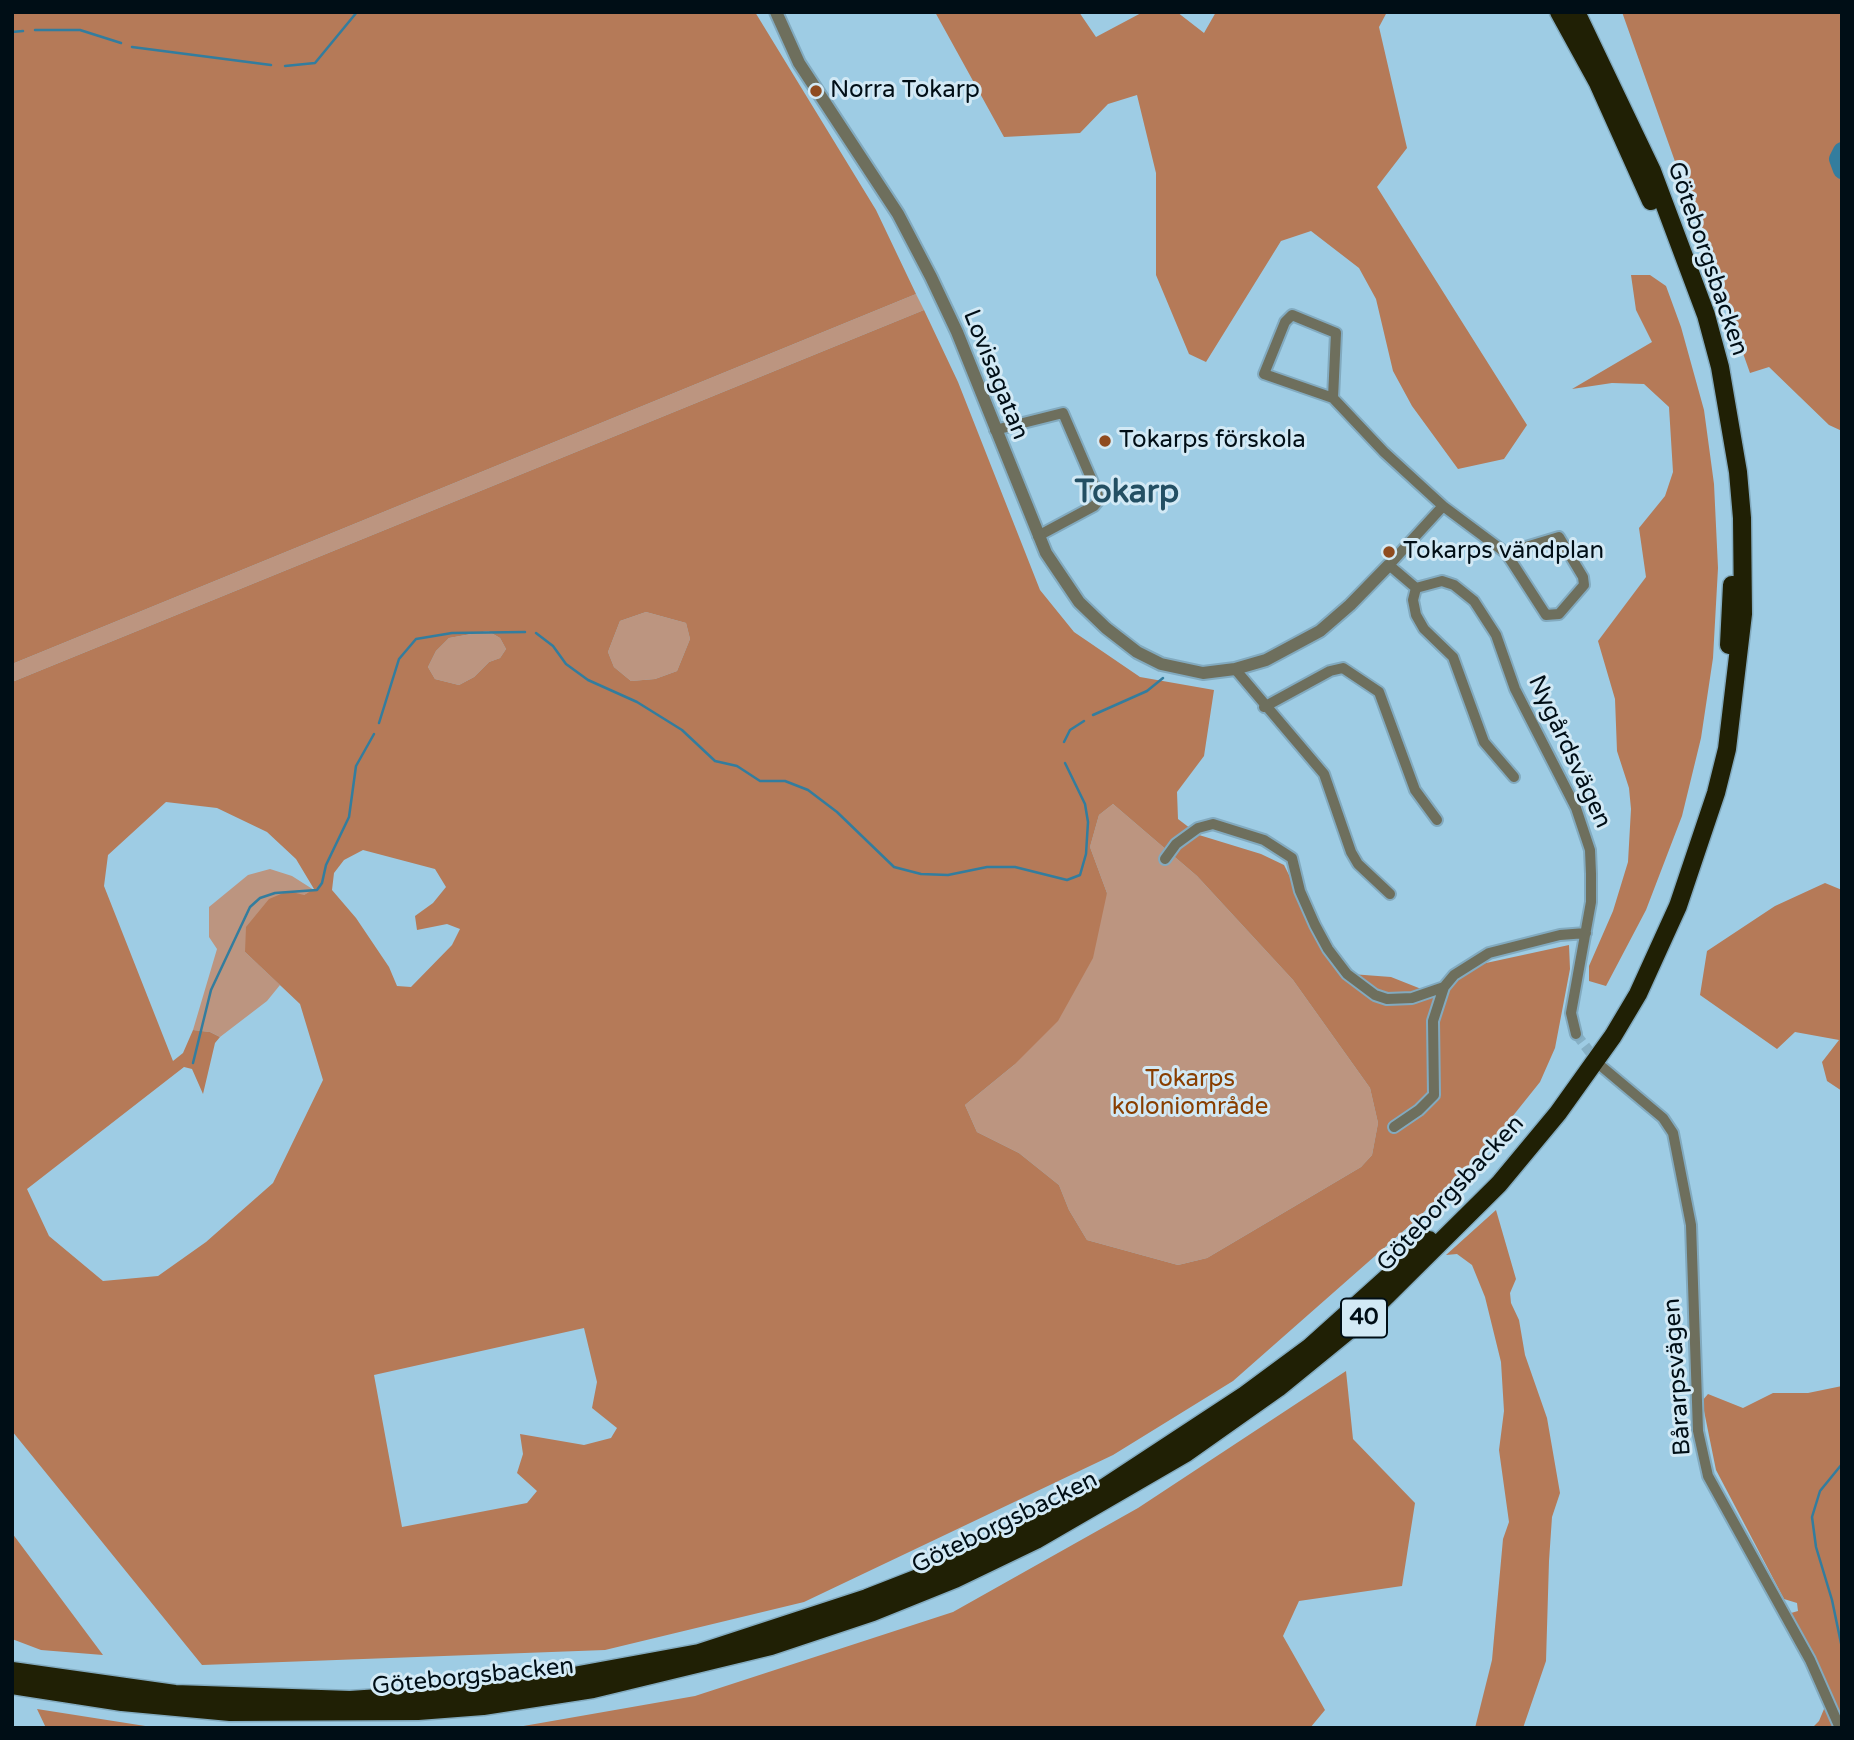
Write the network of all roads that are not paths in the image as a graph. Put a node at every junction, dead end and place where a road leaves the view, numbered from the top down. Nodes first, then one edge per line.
1 (776, 12) edge
2 (1559, 12) edge
3 (1576, 12) edge
4 (1332, 398) junction
5 (995, 430) junction
6 (1443, 506) junction
7 (1038, 536) junction
8 (1506, 553) junction
9 (1389, 565) junction
10 (1416, 588) junction
11 (1235, 669) junction
12 (1264, 706) junction
13 (1514, 777) dead end
14 (1437, 820) dead end
15 (1165, 859) dead end
16 (1390, 894) dead end
17 (1586, 933) junction
18 (1444, 986) junction
19 (1576, 1034) tunnel mouth
20 (1601, 1066) tunnel mouth
21 (1394, 1127) dead end
22 (12, 1671) edge
23 (12, 1685) edge
24 (1840, 1728) edge

1 - 5 street, Lovisagatan
2 - 22 highway, Göteborgsbacken / 40
3 - 23 highway, Göteborgsbacken / 40
4 - 4 street
4 - 6 street
5 - 7 street, Lovisagatan
5 - 7 street
6 - 8 street
6 - 9 street, Lovisagatan
7 - 11 street, Lovisagatan
8 - 8 street
9 - 10 street
9 - 11 street, Lovisagatan
10 - 13 street
10 - 17 street, Nygårdsvägen
11 - 12 street
12 - 14 street
12 - 16 street
15 - 18 street
17 - 18 street
17 - 19 street, Nygårdsvägen
18 - 21 street
20 - 24 street, Bårarpsvägen

